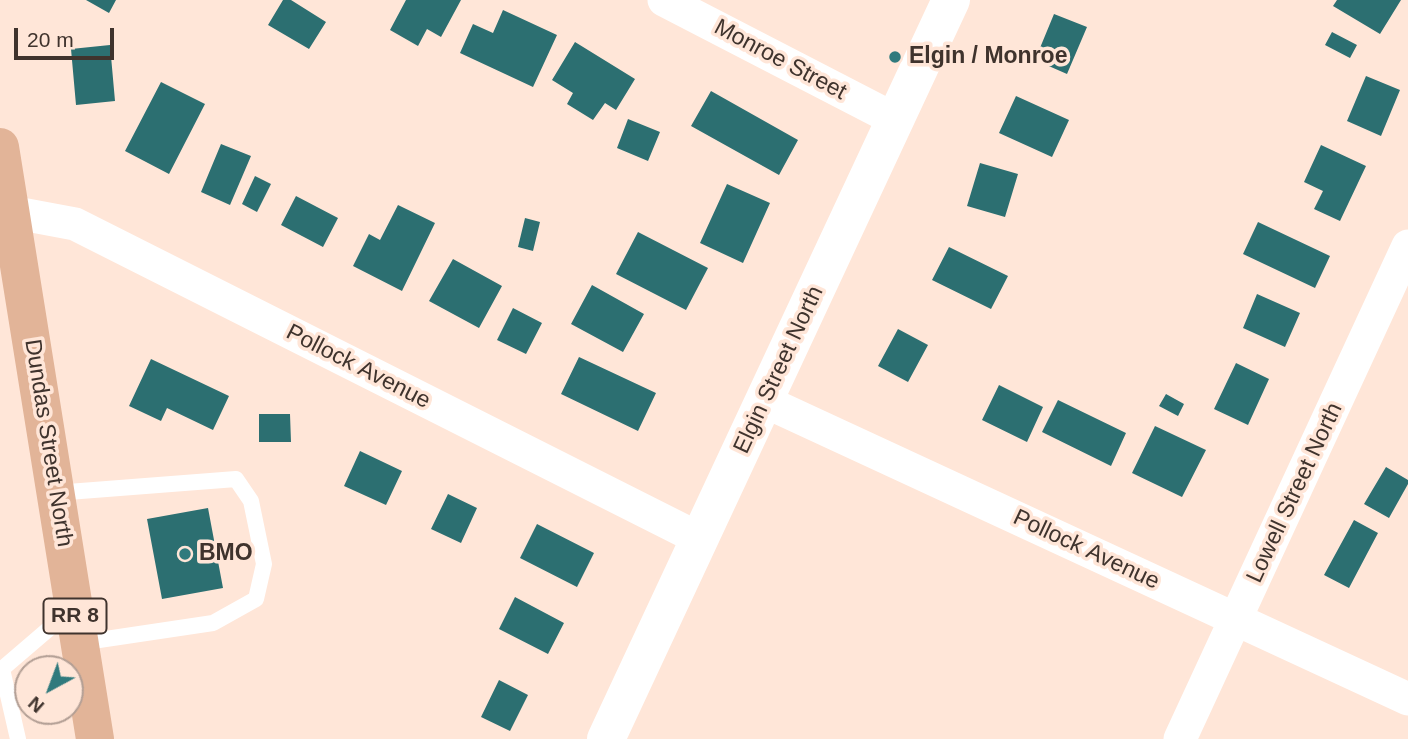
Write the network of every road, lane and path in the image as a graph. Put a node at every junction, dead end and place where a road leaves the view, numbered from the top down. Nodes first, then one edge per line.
1 (664, 0) edge
2 (951, 0) edge
3 (896, 120) junction
4 (0, 147) edge
5 (6, 211) edge
6 (1408, 246) edge
7 (764, 401) junction
8 (55, 492) junction
9 (699, 539) junction
10 (1236, 620) junction
11 (77, 625) junction
12 (1408, 699) edge
13 (18, 739) edge
14 (95, 739) edge
15 (606, 739) edge
16 (1180, 739) edge

1 - 3 street, Monroe Street
2 - 3 street, Elgin Street North
3 - 7 street, Elgin Street North
4 - 5 main road, Dundas Street North / RR 8
5 - 8 main road, Dundas Street North / RR 8
5 - 9 street, Pollock Avenue
6 - 10 street, Lowell Street North
7 - 9 street, Elgin Street North
7 - 10 street, Pollock Avenue
8 - 11 main road, Dundas Street North / RR 8
8 - 11 lane
9 - 15 street, Elgin Street North
10 - 12 street, Pollock Avenue
10 - 16 street, Lowell Street North
11 - 13 lane
11 - 14 main road, Dundas Street North / RR 8

